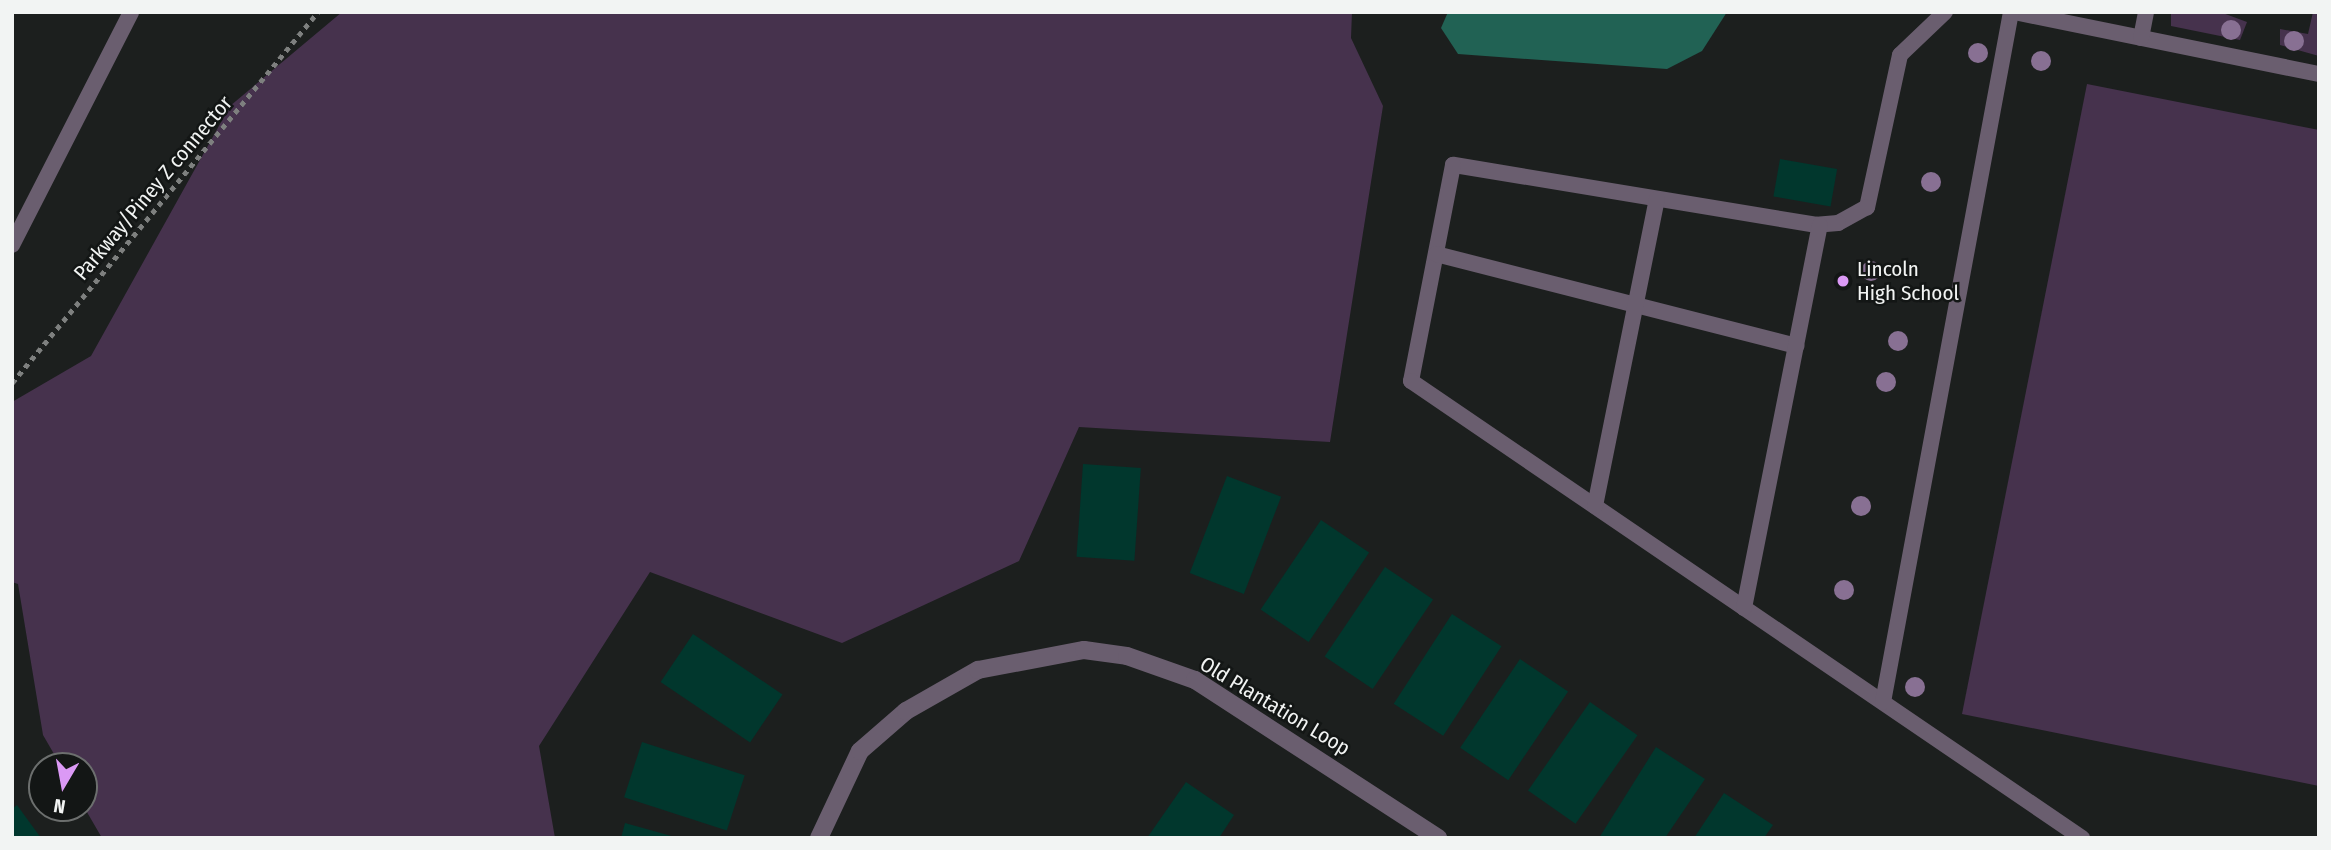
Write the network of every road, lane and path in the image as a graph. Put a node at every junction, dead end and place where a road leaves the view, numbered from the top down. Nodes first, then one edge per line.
1 (131, 12) edge
2 (318, 12) edge
3 (1945, 12) edge
4 (2012, 12) edge
5 (2146, 12) edge
6 (2141, 38) junction
7 (2319, 74) edge
8 (1657, 199) junction
9 (1820, 225) junction
10 (12, 245) edge
11 (1436, 254) junction
12 (1636, 305) junction
13 (1796, 346) junction
14 (12, 383) edge
15 (1595, 506) junction
16 (1744, 608) junction
17 (1883, 702) junction
18 (819, 838) edge
19 (1438, 838) edge
20 (2082, 838) edge

1 - 10 lane
2 - 14 path, Parkway/Piney Z connector
3 - 9 lane
4 - 6 lane
4 - 17 lane
5 - 6 lane
6 - 7 lane
8 - 9 lane
8 - 11 lane
8 - 12 lane
9 - 13 lane
11 - 12 lane
11 - 15 lane
12 - 13 lane
12 - 15 lane
13 - 16 lane
15 - 16 lane
16 - 17 lane
17 - 20 lane
18 - 19 street, Old Plantation Loop

